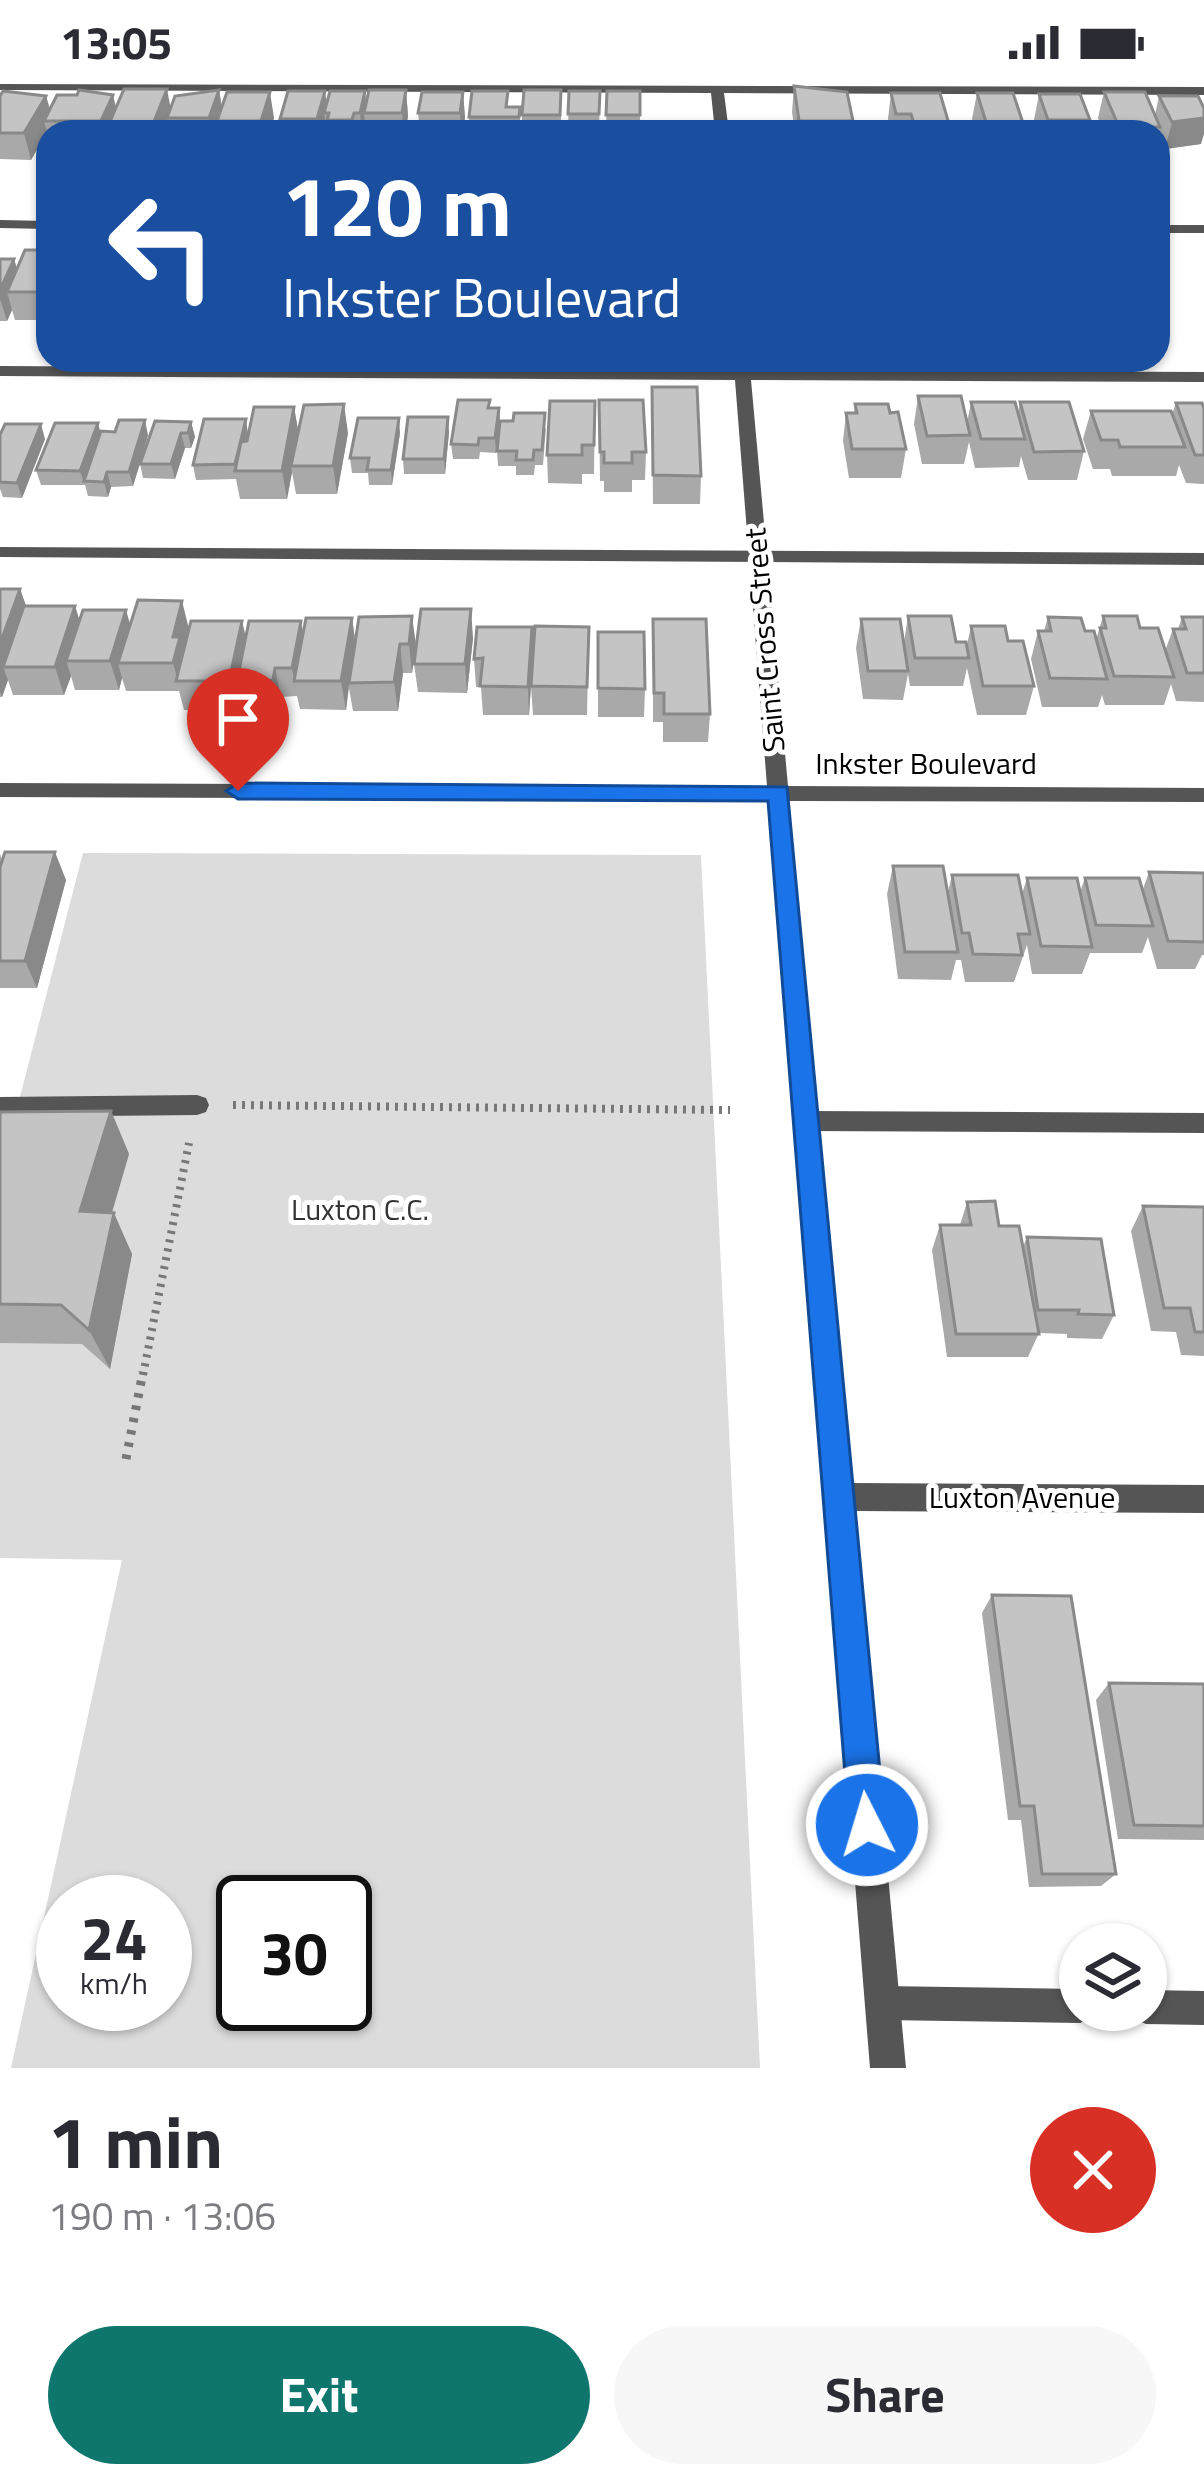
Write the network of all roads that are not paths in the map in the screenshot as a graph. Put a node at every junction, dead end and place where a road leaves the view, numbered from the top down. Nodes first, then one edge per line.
1 (167, 85) edge
2 (0, 86) edge
3 (717, 86) edge
4 (1204, 91) edge
5 (721, 120) edge
6 (0, 224) edge
7 (36, 225) edge
8 (1170, 229) edge
9 (1204, 229) edge
10 (0, 371) edge
11 (36, 371) edge
12 (742, 372) edge
13 (973, 372) edge
14 (1204, 377) edge
15 (0, 552) edge
16 (758, 556) junction
17 (1204, 559) edge
18 (0, 790) edge
19 (779, 793) junction
20 (1204, 795) edge
21 (197, 1105) road end
22 (0, 1107) edge
23 (807, 1121) junction
24 (1204, 1123) edge
25 (839, 1497) junction
26 (1204, 1499) edge
27 (882, 2003) junction
28 (1059, 2006) edge
29 (1167, 2007) edge
30 (1204, 2008) edge
31 (888, 2068) edge

1 - 2 street
1 - 3 street
3 - 4 street
3 - 5 street
6 - 7 street
8 - 9 street
10 - 11 street
12 - 16 street, Saint Cross Street
13 - 14 street
15 - 16 street
16 - 17 street
16 - 19 street, Saint Cross Street
18 - 19 street, Inkster Boulevard
19 - 20 street, Inkster Boulevard
19 - 23 street, Saint Cross Street
21 - 22 street
23 - 24 street
23 - 25 street, Saint Cross Street
25 - 26 street, Luxton Avenue
25 - 27 street, Saint Cross Street
27 - 28 street
27 - 31 street, Saint Cross Street
29 - 30 street

